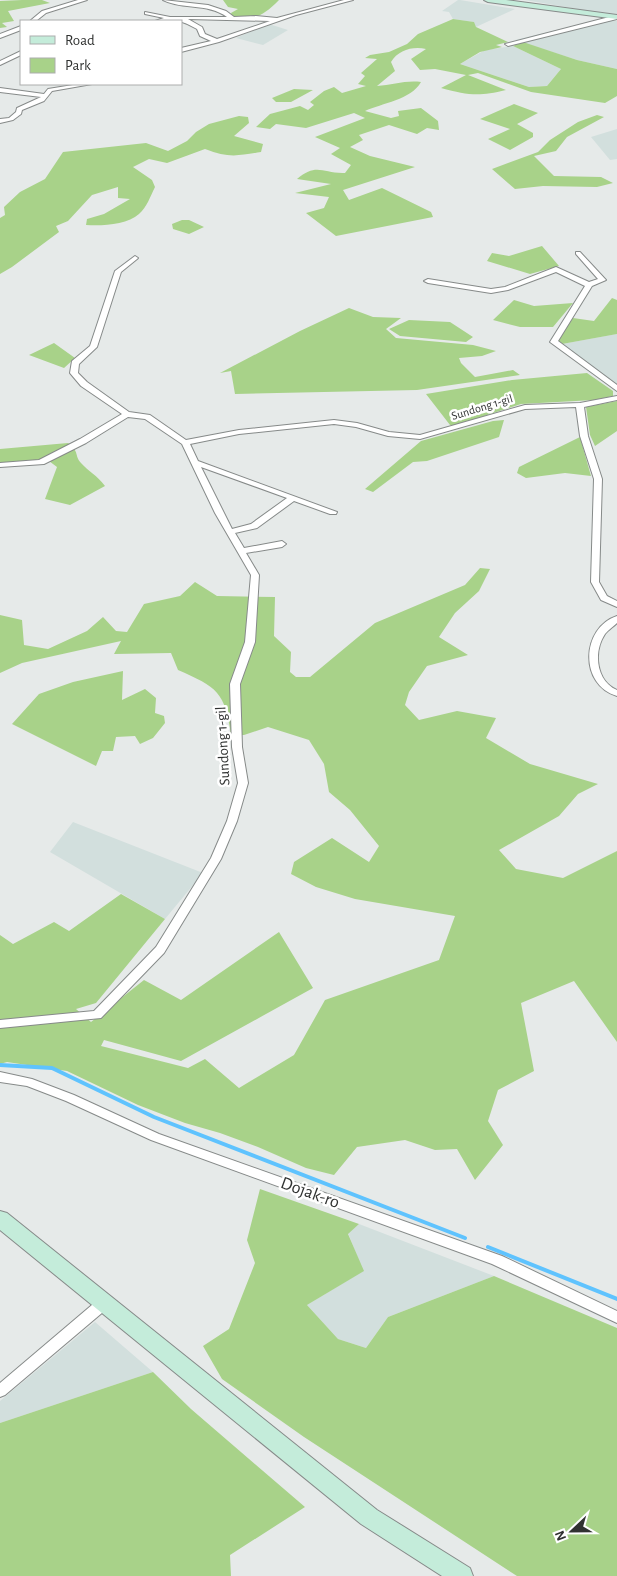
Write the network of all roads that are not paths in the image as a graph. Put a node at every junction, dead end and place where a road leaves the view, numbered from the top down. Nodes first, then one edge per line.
1 (84, 0) edge
2 (166, 0) edge
3 (350, 0) edge
4 (488, 0) edge
5 (518, 2) edge
6 (147, 13) dead end
7 (231, 17) junction
8 (617, 17) edge
9 (169, 18) junction
10 (182, 18) junction
11 (34, 20) edge
12 (162, 20) edge
13 (278, 20) junction
14 (20, 28) edge
15 (0, 36) edge
16 (217, 41) junction
17 (508, 44) dead end
18 (182, 50) edge
19 (20, 53) edge
20 (0, 63) edge
21 (82, 85) edge
22 (0, 90) edge
23 (47, 90) edge
24 (0, 121) edge
25 (578, 253) dead end
26 (135, 258) dead end
27 (428, 281) dead end
28 (589, 285) junction
29 (617, 389) edge
30 (617, 398) edge
31 (580, 405) junction
32 (127, 414) junction
33 (185, 444) junction
34 (194, 462) junction
35 (0, 465) edge
36 (291, 499) junction
37 (333, 512) dead end
38 (230, 532) junction
39 (282, 544) dead end
40 (241, 551) junction
41 (617, 604) edge
42 (617, 619) edge
43 (617, 693) edge
44 (0, 1024) edge
45 (0, 1077) edge
46 (0, 1219) edge
47 (104, 1303) junction
48 (617, 1317) edge
49 (0, 1391) edge
50 (462, 1576) edge

1 - 11 street
2 - 7 street
3 - 13 street
4 - 5 street
5 - 8 street
6 - 9 street
7 - 10 street
7 - 13 street
8 - 17 street
9 - 10 street
9 - 12 street
10 - 16 street
13 - 16 street
14 - 15 street
16 - 18 street
19 - 20 street
21 - 23 street
22 - 23 street
23 - 24 street
25 - 28 street
26 - 32 street
27 - 28 street
28 - 29 street
30 - 31 street, Sundong 1-gil
31 - 33 street, Sundong 1-gil
31 - 41 street
32 - 33 street, Sundong 1-gil
32 - 35 street
33 - 34 street, Sundong 1-gil
34 - 36 street
34 - 38 street, Sundong 1-gil
36 - 37 street
36 - 38 street
38 - 40 street, Sundong 1-gil
39 - 40 street
40 - 44 street, Sundong 1-gil
42 - 43 street
45 - 48 street, Dojak-ro
46 - 47 street
47 - 49 street
47 - 50 street

